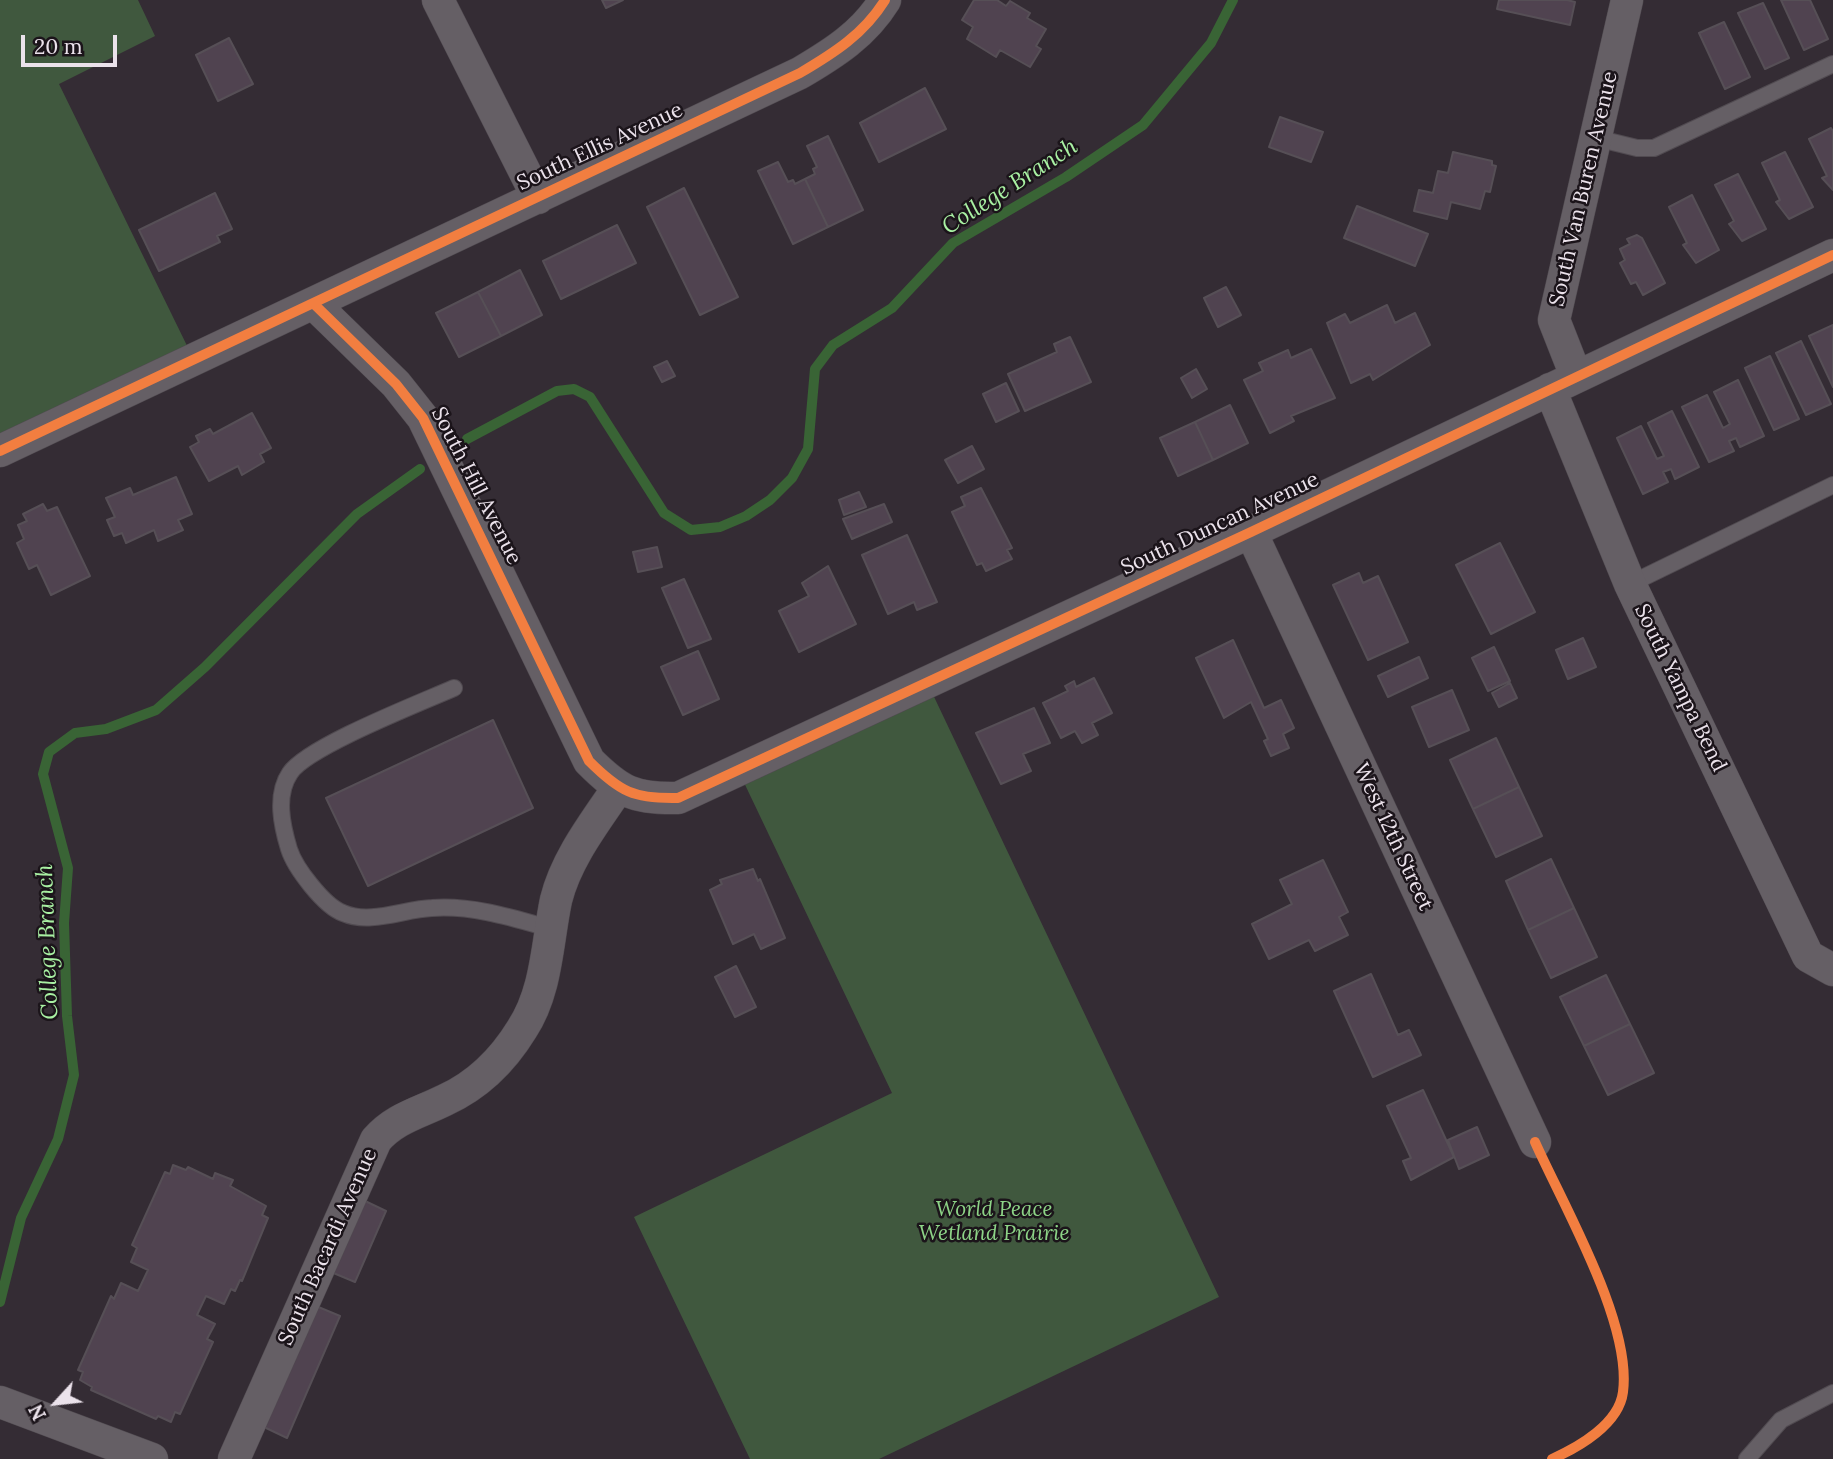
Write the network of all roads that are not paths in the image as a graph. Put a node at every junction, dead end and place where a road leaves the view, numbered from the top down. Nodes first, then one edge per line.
1 (438, 0) edge
2 (886, 0) edge
3 (1627, 0) edge
4 (1833, 64) edge
5 (1596, 138) junction
6 (538, 198) junction
7 (1833, 255) edge
8 (314, 304) junction
9 (1563, 382) junction
10 (0, 451) edge
11 (1833, 485) edge
12 (1251, 532) junction
13 (1630, 584) junction
14 (454, 688) dead end
15 (618, 788) junction
16 (552, 929) junction
17 (1833, 970) edge
18 (1535, 1142) dead end
19 (1833, 1393) edge
20 (0, 1402) edge
21 (110, 1452) edge
22 (152, 1459) edge
23 (234, 1459) edge
24 (1747, 1459) edge

1 - 6 street
2 - 6 street, South Ellis Avenue
3 - 5 street, South Van Buren Avenue
4 - 5 lane
5 - 9 street, South Van Buren Avenue
6 - 8 street, South Ellis Avenue
7 - 9 street, South Duncan Avenue
8 - 10 street
8 - 15 street, South Hill Avenue
9 - 12 street, South Duncan Avenue
9 - 13 street, South Yampa Bend
11 - 13 lane
12 - 15 street, South Duncan Avenue
12 - 18 street, West 12th Street
13 - 17 street, South Yampa Bend
14 - 16 lane
15 - 16 street, South Bacardi Avenue
16 - 23 street, South Bacardi Avenue
19 - 24 lane
20 - 21 street
21 - 22 street

